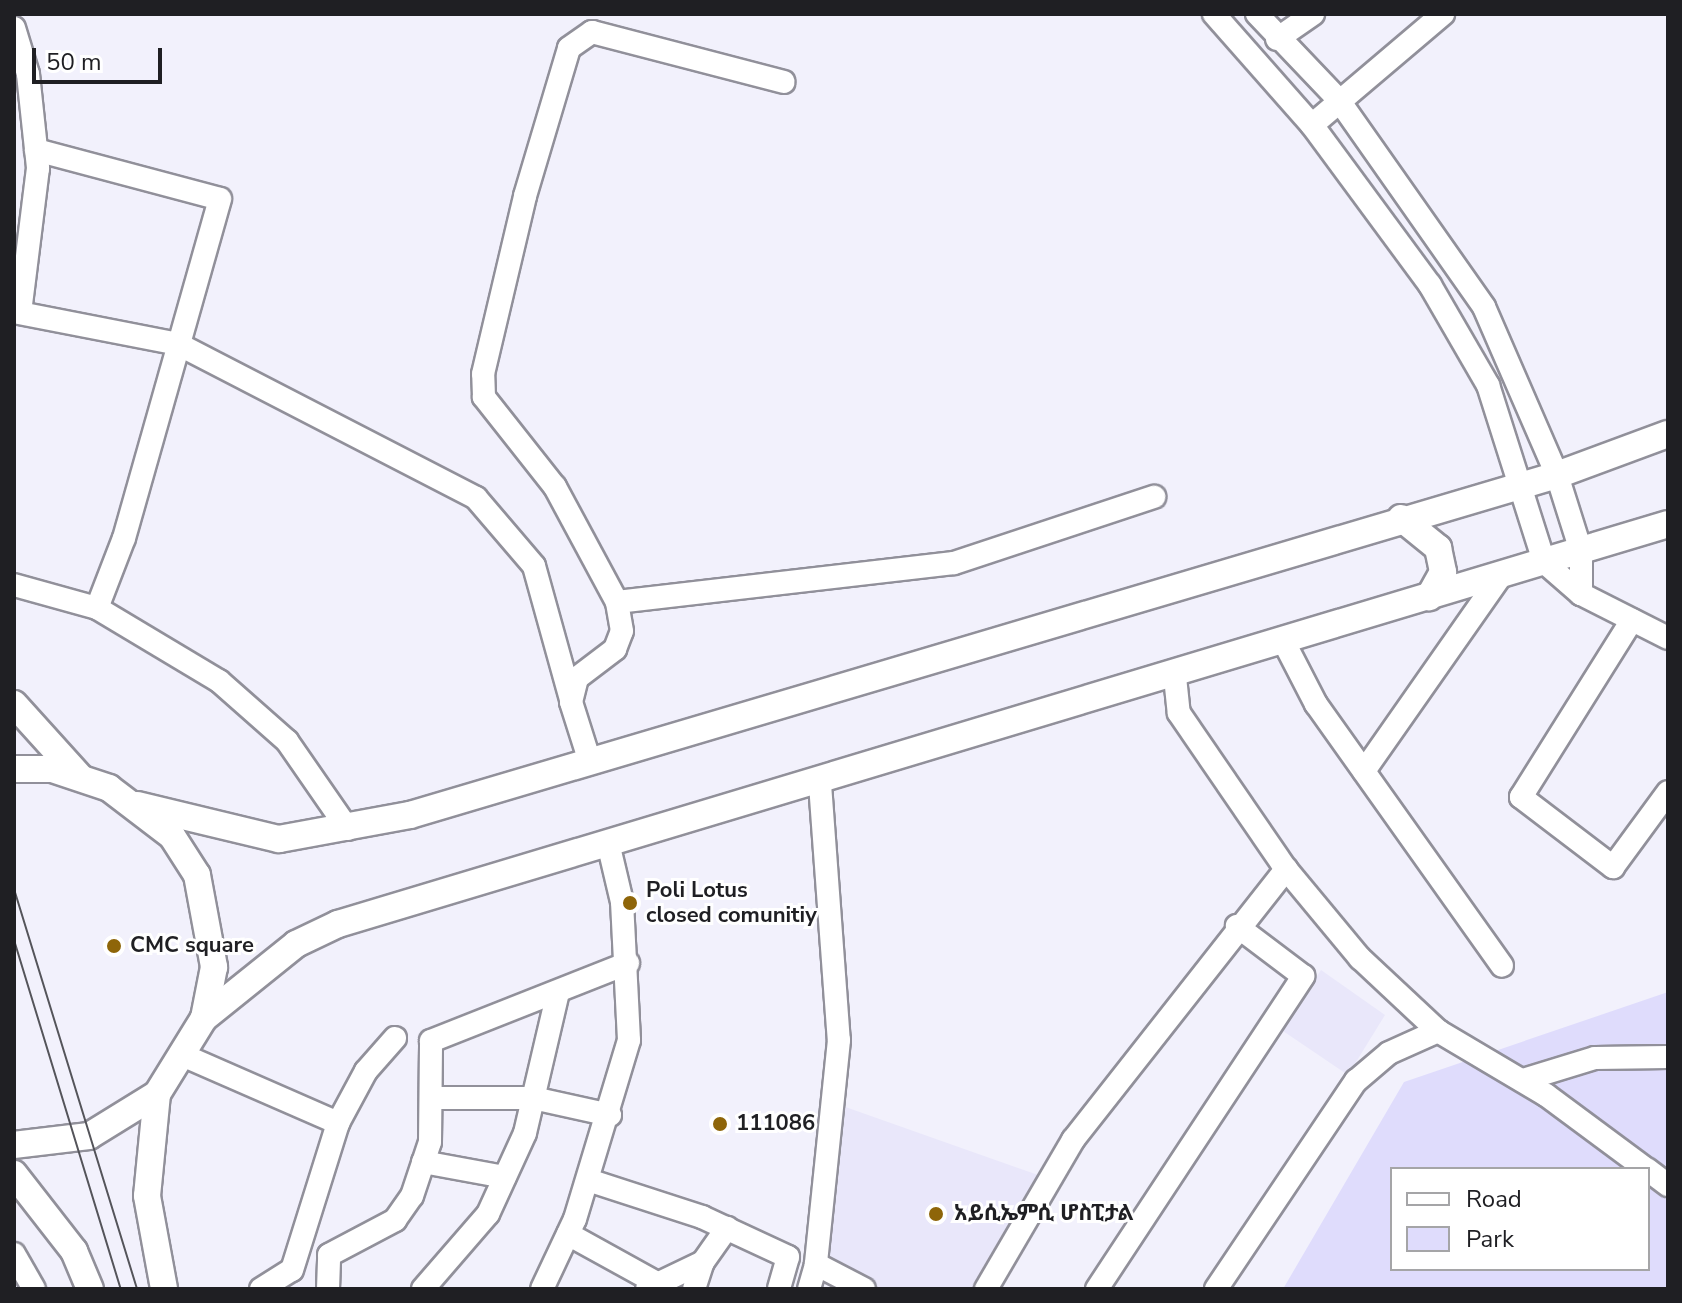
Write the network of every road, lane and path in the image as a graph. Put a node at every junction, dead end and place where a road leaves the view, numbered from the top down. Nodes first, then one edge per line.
1 (1214, 14) edge
2 (1257, 14) edge
3 (1313, 14) edge
4 (1443, 14) edge
5 (14, 28) edge
6 (1277, 39) junction
7 (784, 82) dead end
8 (1338, 99) junction
9 (1312, 125) junction
10 (24, 126) edge
11 (36, 150) junction
12 (24, 186) edge
13 (17, 312) edge
14 (178, 344) junction
15 (1668, 434) edge
16 (1557, 475) junction
17 (1519, 486) junction
18 (1154, 497) dead end
19 (1401, 518) junction
20 (1668, 524) edge
21 (1581, 551) junction
22 (1544, 562) junction
23 (1500, 577) junction
24 (14, 585) edge
25 (1581, 594) junction
26 (1429, 597) junction
27 (617, 602) junction
28 (97, 608) junction
29 (1632, 620) junction
30 (1668, 638) edge
31 (1285, 644) junction
32 (1175, 677) junction
33 (571, 702) junction
34 (14, 704) edge
35 (590, 762) junction
36 (14, 769) edge
37 (1364, 771) junction
38 (79, 776) junction
39 (820, 784) junction
40 (1668, 792) edge
41 (137, 805) junction
42 (348, 829) junction
43 (609, 847) junction
44 (1286, 869) junction
45 (1237, 926) junction
46 (628, 963) junction
47 (1502, 966) dead end
48 (558, 992) junction
49 (204, 1018) junction
50 (1438, 1031) junction
51 (395, 1038) dead end
52 (187, 1057) junction
53 (1668, 1057) edge
54 (1523, 1080) junction
55 (157, 1094) junction
56 (432, 1098) junction
57 (533, 1098) junction
58 (610, 1115) junction
59 (338, 1123) junction
60 (14, 1145) edge
61 (423, 1162) junction
62 (1643, 1167) edge
63 (1650, 1172) edge
64 (505, 1177) junction
65 (588, 1180) junction
66 (17, 1184) edge
67 (1668, 1185) edge
68 (727, 1228) junction
69 (568, 1234) junction
70 (14, 1254) edge
71 (703, 1262) junction
72 (816, 1264) junction
73 (650, 1285) edge
74 (34, 1289) edge
75 (90, 1289) edge
76 (164, 1289) edge
77 (261, 1289) edge
78 (328, 1289) edge
79 (423, 1289) edge
80 (542, 1289) edge
81 (694, 1289) edge
82 (779, 1289) edge
83 (809, 1289) edge
84 (864, 1289) edge
85 (986, 1289) edge
86 (1097, 1289) edge
87 (1216, 1289) edge

1 - 9 street
2 - 6 street
3 - 6 street
4 - 8 street
5 - 10 street
6 - 8 street
7 - 27 street
8 - 9 street
8 - 16 street
9 - 17 street
10 - 11 street
11 - 12 street
11 - 14 street
12 - 13 street
13 - 14 street
14 - 28 street
14 - 33 street
15 - 16 main road
16 - 17 main road
16 - 21 street
17 - 19 main road
17 - 22 street
18 - 27 street
19 - 26 main road
19 - 35 main road
20 - 21 main road
21 - 22 main road
21 - 25 street
22 - 23 main road
22 - 25 street
23 - 26 main road
23 - 37 street
24 - 28 street
25 - 29 street
26 - 31 main road
27 - 33 street
28 - 42 street
29 - 30 street
29 - 40 street
31 - 32 main road
31 - 37 street
32 - 39 main road
32 - 44 street
33 - 35 street
34 - 38 main road
35 - 42 main road
36 - 38 main road
37 - 47 street
38 - 41 main road
39 - 43 main road
39 - 72 street
41 - 42 main road
41 - 49 main road
43 - 46 street
43 - 49 main road
44 - 45 street
44 - 50 street
45 - 85 street
45 - 86 street
46 - 48 street
46 - 58 street
48 - 56 street
48 - 57 street
49 - 52 main road
50 - 54 street
50 - 87 street
51 - 59 street
52 - 55 main road
52 - 59 street
53 - 54 street
54 - 62 street
55 - 60 main road
55 - 76 main road
56 - 57 street
56 - 61 street
57 - 58 street
57 - 64 street
58 - 65 street
59 - 77 street
61 - 64 street
61 - 78 street
63 - 67 street
64 - 79 street
65 - 68 street
65 - 69 street
66 - 75 main road
68 - 71 street
68 - 82 street
69 - 73 street
69 - 80 street
70 - 74 street
71 - 73 street
71 - 81 street
72 - 83 street
72 - 84 street

